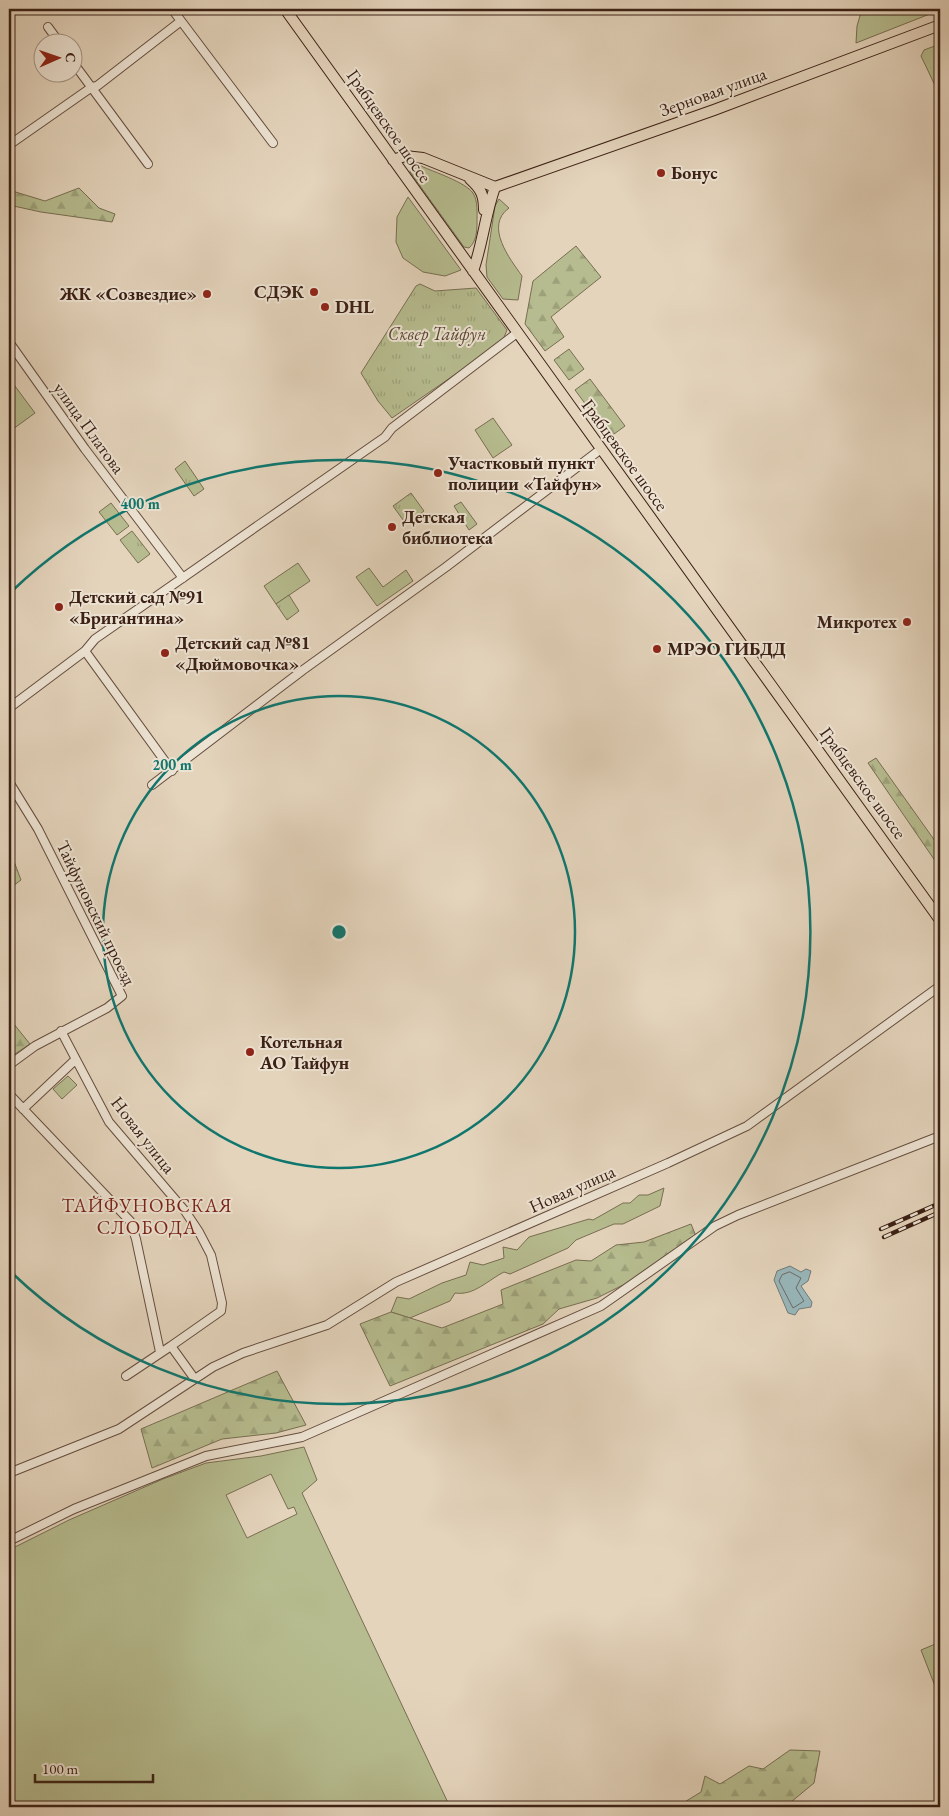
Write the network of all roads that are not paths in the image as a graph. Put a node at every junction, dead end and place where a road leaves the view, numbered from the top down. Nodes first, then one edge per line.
1 (172, 9) edge
2 (284, 9) edge
3 (181, 21) junction
4 (940, 25) edge
5 (48, 27) dead end
6 (52, 32) edge
7 (82, 74) edge
8 (92, 86) junction
9 (272, 143) dead end
10 (9, 145) edge
11 (393, 160) junction
12 (148, 164) dead end
13 (469, 178) junction
14 (495, 187) junction
15 (484, 226) junction
16 (473, 271) junction
17 (517, 333) junction
18 (9, 342) edge
19 (601, 449) junction
20 (183, 578) junction
21 (85, 651) junction
22 (9, 708) edge
23 (172, 771) junction
24 (9, 782) edge
25 (152, 785) dead end
26 (940, 920) edge
27 (940, 986) edge
28 (60, 1031) junction
29 (74, 1060) junction
30 (9, 1065) edge
31 (9, 1094) edge
32 (23, 1109) junction
33 (940, 1136) edge
34 (171, 1346) junction
35 (160, 1352) junction
36 (126, 1376) dead end
37 (194, 1378) junction
38 (9, 1473) edge
39 (9, 1541) edge

1 - 3 street
2 - 11 main road, Грабцевское шоссе
3 - 8 street
3 - 9 street
4 - 14 main road, Зерновая улица
5 - 6 street
7 - 8 street
8 - 10 street
8 - 12 street
11 - 13 main road
11 - 16 main road, Грабцевское шоссе
13 - 14 main road
13 - 15 main road
14 - 15 main road
15 - 16 main road
16 - 17 main road, Грабцевское шоссе
17 - 19 main road, Грабцевское шоссе
17 - 20 street
18 - 20 street, улица Платова
19 - 23 street
19 - 26 main road, Грабцевское шоссе
20 - 21 street
21 - 22 street
21 - 23 street
23 - 25 street
24 - 28 street, Тайфуновский проезд
27 - 37 street, Новая улица
28 - 29 street, Новая улица
28 - 30 street
29 - 32 street
29 - 34 street, Новая улица
31 - 32 street
32 - 35 street
33 - 39 street
34 - 35 street, Новая улица
34 - 37 street
35 - 36 street, Новая улица
37 - 38 street, Новая улица

